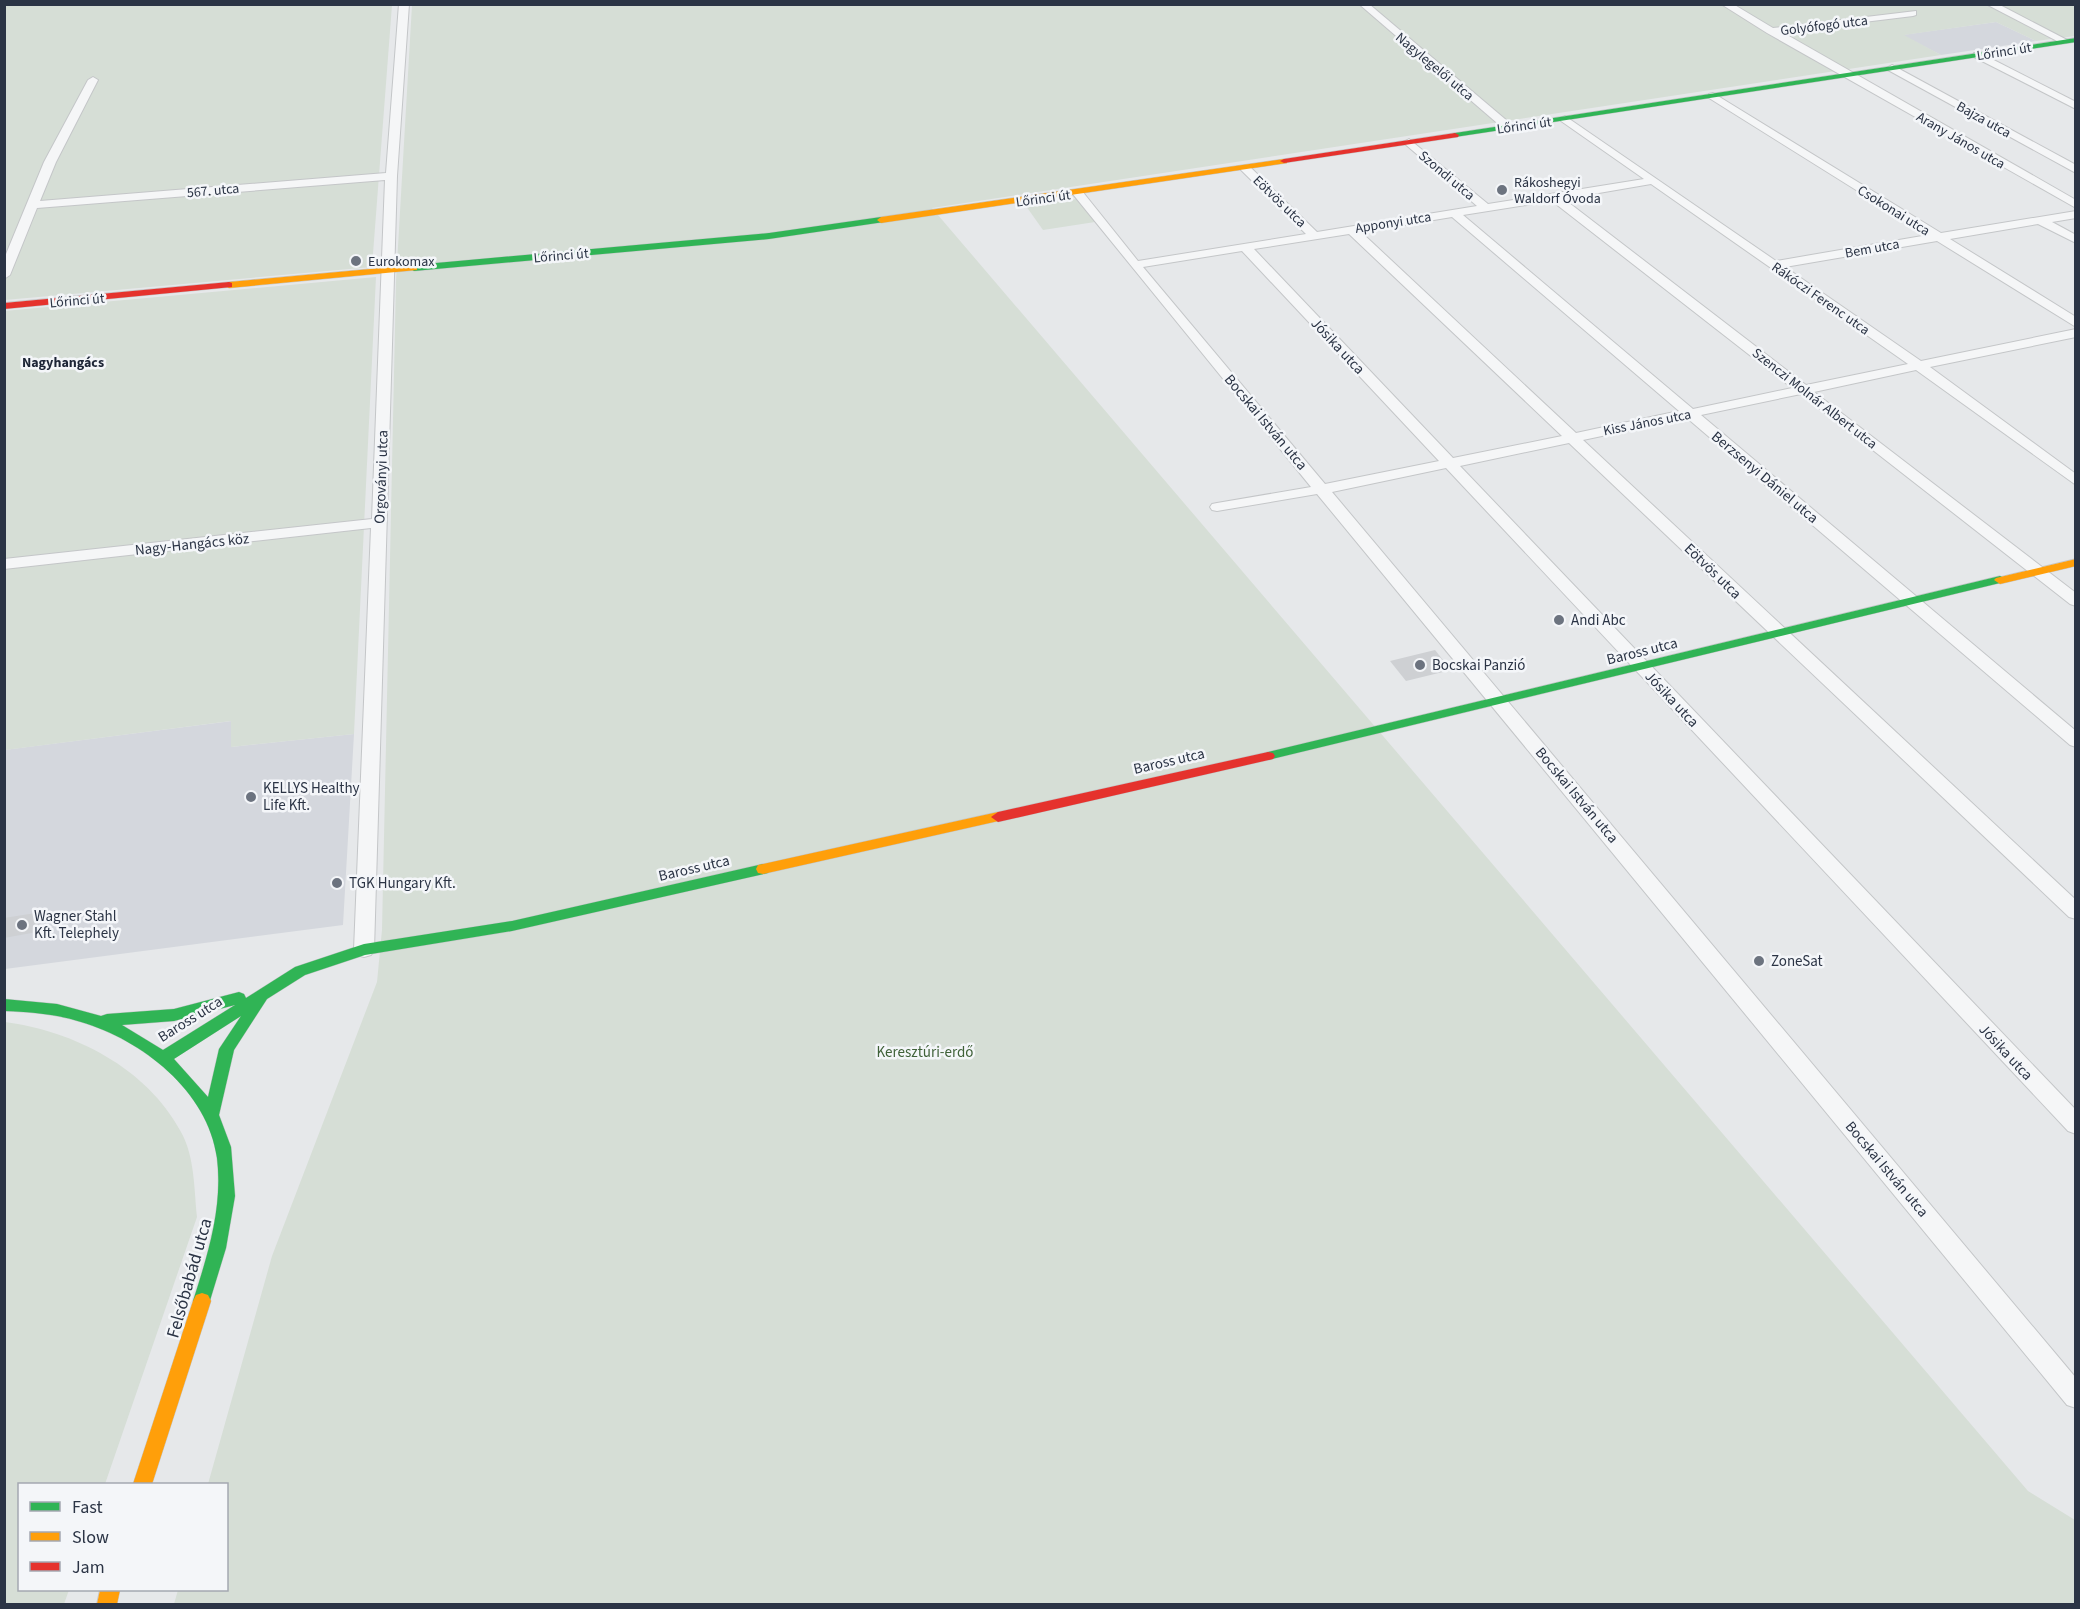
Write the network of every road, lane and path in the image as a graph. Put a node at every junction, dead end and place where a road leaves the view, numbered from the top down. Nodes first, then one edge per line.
1 (404, 4) edge
2 (1363, 4) edge
3 (1725, 4) edge
4 (1990, 4) edge
5 (1913, 13) dead end
6 (1770, 31) junction
7 (2066, 44) edge
8 (1977, 56) junction
9 (1892, 68) junction
10 (1847, 75) junction
11 (93, 80) dead end
12 (1713, 96) junction
13 (2076, 106) edge
14 (1565, 119) junction
15 (1508, 127) junction
16 (1409, 142) junction
17 (1245, 168) junction
18 (2076, 170) edge
19 (391, 176) junction
20 (1652, 181) junction
21 (1078, 193) junction
22 (1554, 197) junction
23 (34, 205) junction
24 (2076, 205) edge
25 (1486, 208) junction
26 (1454, 213) junction
27 (2076, 214) edge
28 (2040, 220) junction
29 (1351, 229) junction
30 (1314, 235) junction
31 (1936, 237) junction
32 (2076, 240) edge
33 (1245, 247) junction
34 (1135, 265) junction
35 (1774, 265) junction
36 (388, 271) junction
37 (4, 275) edge
38 (4, 306) edge
39 (2076, 323) edge
40 (2076, 333) edge
41 (1918, 366) junction
42 (1805, 390) junction
43 (1691, 413) junction
44 (1573, 437) junction
45 (1448, 463) junction
46 (2076, 481) edge
47 (1321, 488) junction
48 (1217, 507) dead end
49 (379, 523) junction
50 (2076, 562) edge
51 (4, 564) edge
52 (2038, 572) junction
53 (2076, 601) edge
54 (1912, 603) junction
55 (1780, 635) junction
56 (1643, 668) junction
57 (1500, 703) junction
58 (2076, 741) edge
59 (2076, 912) edge
60 (364, 950) junction
61 (270, 988) junction
62 (4, 1005) edge
63 (95, 1020) junction
64 (165, 1058) junction
65 (212, 1113) junction
66 (2076, 1125) edge
67 (2076, 1397) edge
68 (143, 1483) edge

1 - 19 street, Orgoványi utca
2 - 15 street, Nagylegelői utca
3 - 6 street, Arany János utca
4 - 7 street
5 - 6 street, Golyófogó utca
6 - 10 street, Arany János utca
7 - 8 street, Lőrinci út
8 - 9 street, Lőrinci út
8 - 13 street
9 - 10 street, Lőrinci út
9 - 18 street, Bajza utca
10 - 12 street, Lőrinci út
10 - 24 street, Arany János utca
11 - 23 street
12 - 14 street, Lőrinci út
12 - 31 street, Csokonai utca
14 - 15 street, Lőrinci út
14 - 20 street, Rákóczi Ferenc utca
15 - 16 street, Lőrinci út
16 - 17 street, Lőrinci út
16 - 25 street, Szondi utca
17 - 21 street, Lőrinci út
17 - 30 street, Eötvös utca
19 - 23 street, 567. utca
19 - 36 street, Orgoványi utca
20 - 22 street, Apponyi utca
20 - 35 street, Rákóczi Ferenc utca
21 - 34 street, Bocskai István utca
21 - 36 street, Lőrinci út
22 - 25 street, Apponyi utca
22 - 42 street, Szenczi Molnár Albert utca
23 - 37 street
25 - 26 street, Apponyi utca
26 - 29 street, Apponyi utca
26 - 43 street, Berzsenyi Dániel utca
27 - 28 street, Bem utca
28 - 31 street, Bem utca
28 - 32 street
29 - 30 street, Apponyi utca
29 - 44 street, Eötvös utca
30 - 33 street, Apponyi utca
31 - 35 street, Bem utca
31 - 39 street, Csokonai utca
33 - 34 street, Apponyi utca
33 - 45 street, Jósika utca
34 - 47 street, Bocskai István utca
35 - 41 street, Rákóczi Ferenc utca
36 - 38 street, Lőrinci út
36 - 49 street, Orgoványi utca
40 - 41 street, Kiss János utca
41 - 42 street, Kiss János utca
41 - 46 street, Rákóczi Ferenc utca
42 - 43 street, Kiss János utca
42 - 52 street, Szenczi Molnár Albert utca
43 - 44 street, Kiss János utca
43 - 54 street, Berzsenyi Dániel utca
44 - 45 street, Kiss János utca
44 - 55 street, Eötvös utca
45 - 47 street, Kiss János utca
45 - 56 street, Jósika utca
47 - 48 street, Kiss János utca
47 - 57 street, Bocskai István utca
49 - 51 street, Nagy-Hangács köz
49 - 60 street, Orgoványi utca
50 - 52 street, Baross utca
52 - 53 street, Szenczi Molnár Albert utca
52 - 54 street, Baross utca
54 - 55 street, Baross utca
54 - 58 street, Berzsenyi Dániel utca
55 - 56 street, Baross utca
55 - 59 street, Eötvös utca
56 - 57 street, Baross utca
56 - 66 street, Jósika utca
57 - 60 street, Baross utca
57 - 67 street, Bocskai István utca
60 - 61 street, Baross utca
61 - 63 street, Baross utca
61 - 64 street, Baross utca
61 - 65 street
62 - 63 street, Baross utca
63 - 64 street, Baross utca
64 - 65 street, Felsőbabád utca
65 - 68 street, Felsőbabád utca

